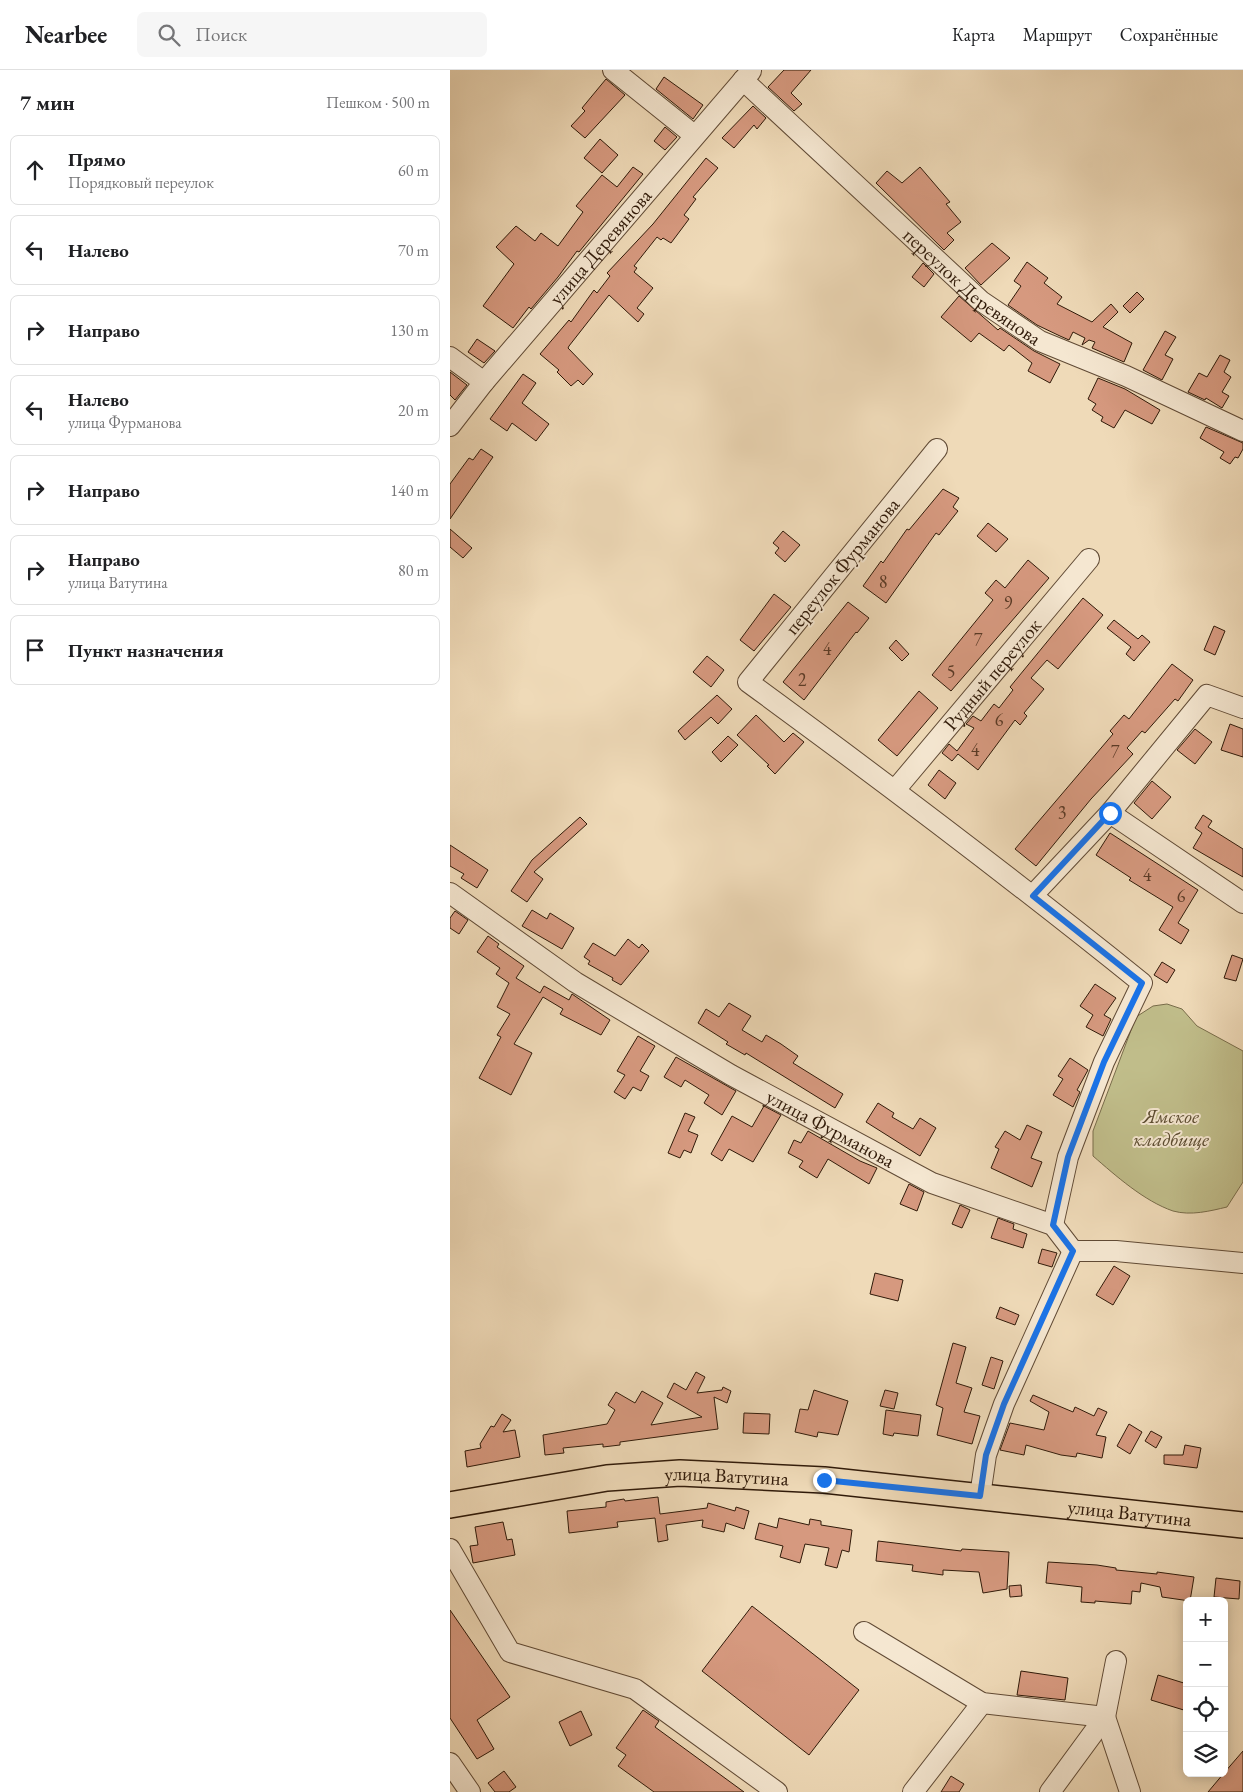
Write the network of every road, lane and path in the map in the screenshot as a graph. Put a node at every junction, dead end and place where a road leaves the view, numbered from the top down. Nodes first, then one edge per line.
1 (612, 70) edge
2 (747, 75) edge
3 (694, 135) junction
4 (450, 357) edge
5 (484, 382) junction
6 (450, 426) edge
7 (1243, 430) edge
8 (936, 449) dead end
9 (1089, 559) dead end
10 (1243, 708) edge
11 (895, 790) junction
12 (1110, 813) junction
13 (450, 893) edge
14 (1033, 896) junction
15 (1243, 904) edge
16 (1053, 1225) junction
17 (1073, 1251) junction
18 (1243, 1263) edge
19 (980, 1496) junction
20 (450, 1505) edge
21 (1243, 1525) edge
22 (450, 1549) edge
23 (864, 1632) dead end
24 (1116, 1661) dead end
25 (982, 1703) junction
26 (1105, 1717) junction
27 (450, 1763) edge
28 (470, 1792) edge
29 (777, 1792) edge
30 (913, 1792) edge
31 (1050, 1792) edge
32 (1130, 1792) edge

1 - 3 street
2 - 3 street, улица Деревянова
2 - 7 street, переулок Деревянова
3 - 5 street, улица Деревянова
4 - 5 street
5 - 6 street, улица Деревянова
8 - 11 street, переулок Фурманова
9 - 11 street, Рудный переулок
10 - 12 street
11 - 14 street
12 - 14 street
12 - 15 street
13 - 16 street, улица Фурманова
14 - 16 street
16 - 17 street
17 - 18 street
17 - 19 street
19 - 20 main road, улица Ватутина
19 - 21 main road, улица Ватутина
22 - 29 street
23 - 25 street
24 - 26 street
25 - 26 street
25 - 30 street
26 - 31 street
26 - 32 street
27 - 28 street

